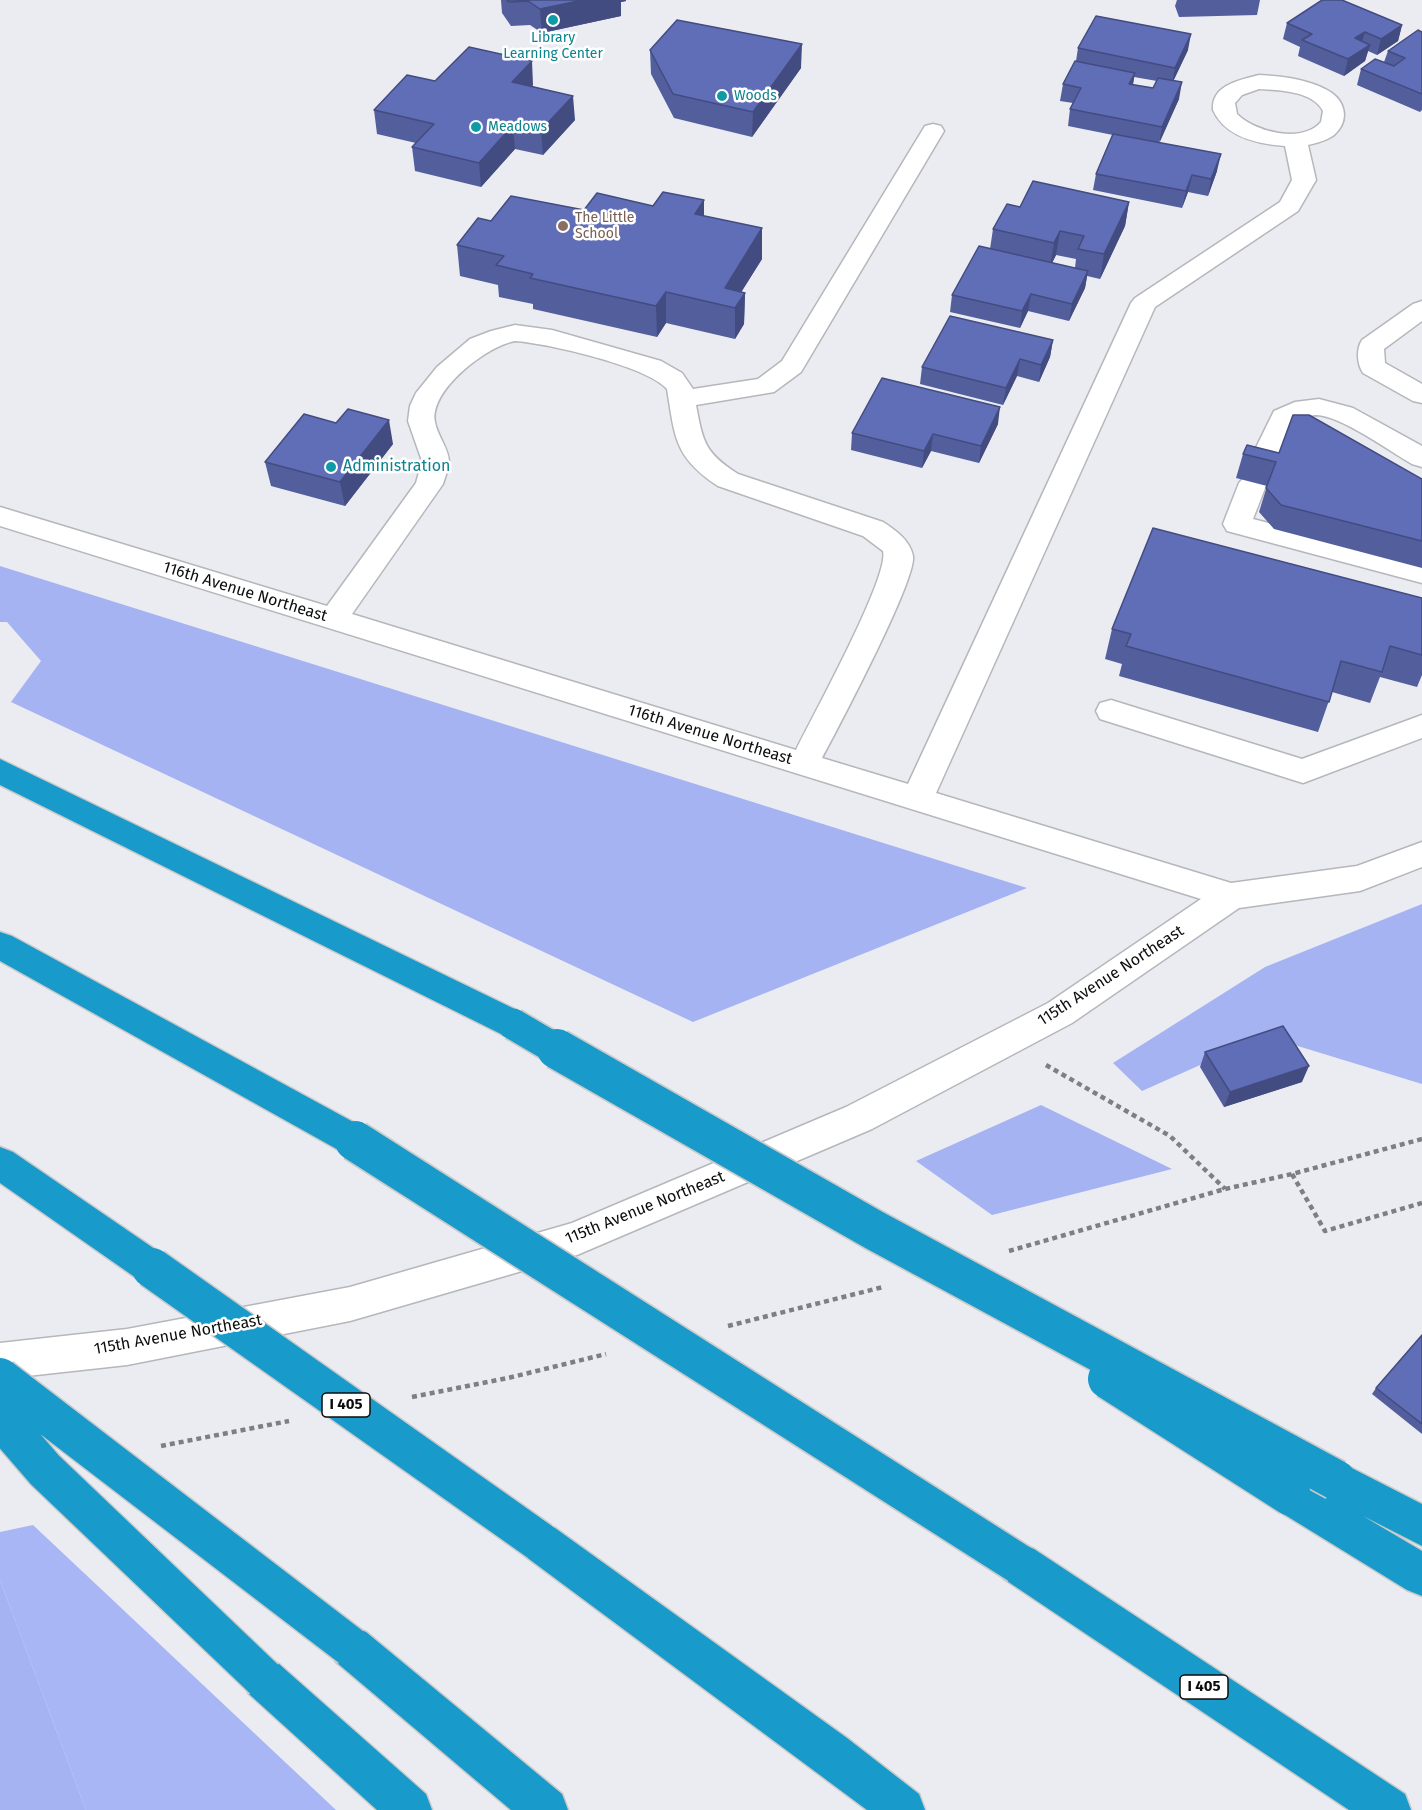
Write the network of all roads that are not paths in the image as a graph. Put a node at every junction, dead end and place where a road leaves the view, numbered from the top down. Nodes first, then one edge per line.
1 (933, 131) dead end
2 (1295, 140) dead end
3 (1422, 309) edge
4 (1422, 394) edge
5 (682, 399) junction
6 (1422, 458) edge
7 (0, 516) edge
8 (1422, 573) edge
9 (333, 619) junction
10 (1111, 711) dead end
11 (1422, 726) edge
12 (804, 764) junction
13 (0, 771) edge
14 (917, 799) junction
15 (1422, 854) edge
16 (1231, 896) junction
17 (0, 945) edge
18 (0, 1162) edge
19 (874, 1230) junction
20 (0, 1361) edge
21 (0, 1378) edge
22 (0, 1418) edge
23 (1422, 1526) edge
24 (1422, 1575) edge
25 (410, 1810) edge
26 (546, 1810) edge
27 (903, 1810) edge
28 (1389, 1810) edge

1 - 5 street
2 - 14 street
3 - 4 street
5 - 9 street
5 - 12 street
6 - 8 street
7 - 9 street, 116th Avenue Northeast
9 - 12 street, 116th Avenue Northeast
10 - 11 street
12 - 14 street, 116th Avenue Northeast
13 - 19 highway, bridge
14 - 16 street, 116th Avenue Northeast
15 - 16 street, 116th Avenue Northeast
16 - 20 street, 115th Avenue Northeast
17 - 28 highway, I 405, bridge
18 - 27 highway, I 405, bridge
19 - 23 highway, bridge
19 - 24 highway, bridge
21 - 26 highway, bridge
22 - 25 highway, bridge

